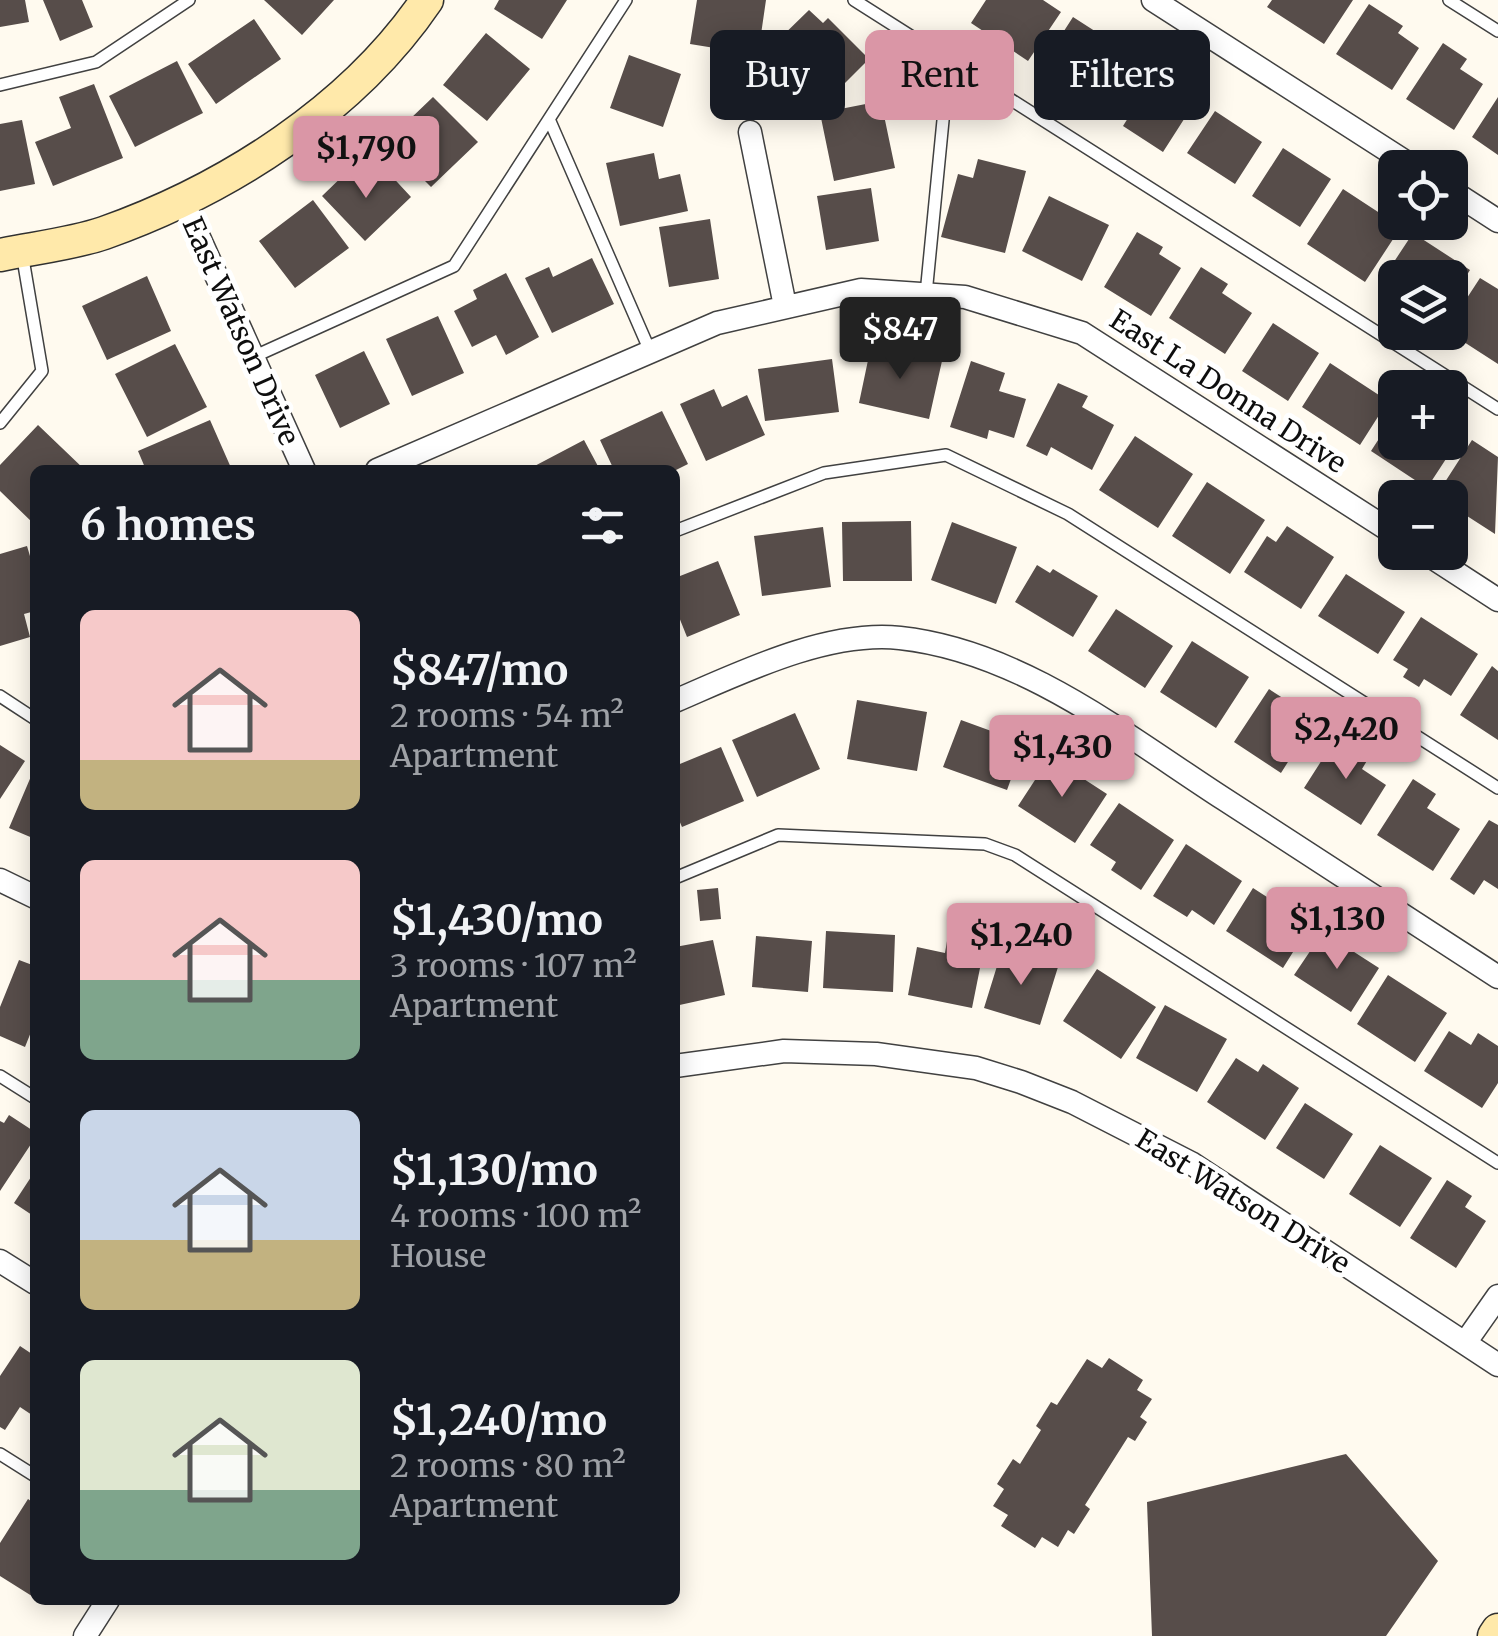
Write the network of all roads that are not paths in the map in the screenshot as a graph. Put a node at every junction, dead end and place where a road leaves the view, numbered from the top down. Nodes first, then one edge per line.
1 (189, 0) edge
2 (427, 0) edge
3 (626, 0) edge
4 (854, 0) edge
5 (1153, 0) edge
6 (1449, 0) edge
7 (901, 30) edge
8 (1498, 32) edge
9 (0, 84) edge
10 (1014, 102) edge
11 (549, 120) junction
12 (943, 120) edge
13 (750, 132) dead end
14 (1386, 150) edge
15 (183, 202) junction
16 (1468, 202) edge
17 (1498, 221) edge
18 (11, 253) edge
19 (926, 294) junction
20 (786, 306) junction
21 (650, 352) junction
22 (253, 357) junction
23 (1498, 409) edge
24 (0, 422) edge
25 (302, 465) edge
26 (389, 465) edge
27 (1378, 523) edge
28 (680, 529) edge
29 (1452, 570) edge
30 (1498, 600) edge
31 (0, 696) edge
32 (680, 700) edge
33 (30, 716) edge
34 (1498, 788) edge
35 (680, 876) edge
36 (0, 880) edge
37 (30, 894) edge
38 (1498, 977) edge
39 (680, 1065) edge
40 (0, 1076) edge
41 (30, 1095) edge
42 (1498, 1163) edge
43 (0, 1261) edge
44 (30, 1280) edge
45 (1498, 1296) edge
46 (1465, 1343) junction
47 (1498, 1365) edge
48 (0, 1454) edge
49 (30, 1473) edge
50 (105, 1605) edge
51 (85, 1636) edge

1 - 9 lane
2 - 15 street
3 - 11 lane
4 - 7 lane
5 - 14 street
6 - 8 lane
10 - 23 lane
11 - 21 lane
11 - 22 lane
12 - 19 lane
13 - 20 street
15 - 18 street, East Watson Drive
15 - 22 street, East Watson Drive
16 - 17 street
18 - 24 lane
19 - 20 street, East La Donna Drive
19 - 27 street, East La Donna Drive
20 - 21 street, East La Donna Drive
21 - 26 street, East La Donna Drive
22 - 25 street, East Watson Drive
28 - 34 lane
29 - 30 street
31 - 33 lane
32 - 38 street
35 - 42 lane
36 - 37 street
39 - 46 street, East Watson Drive
40 - 41 lane
43 - 44 street
45 - 46 street
46 - 47 street, East Watson Drive
48 - 49 lane
50 - 51 street

